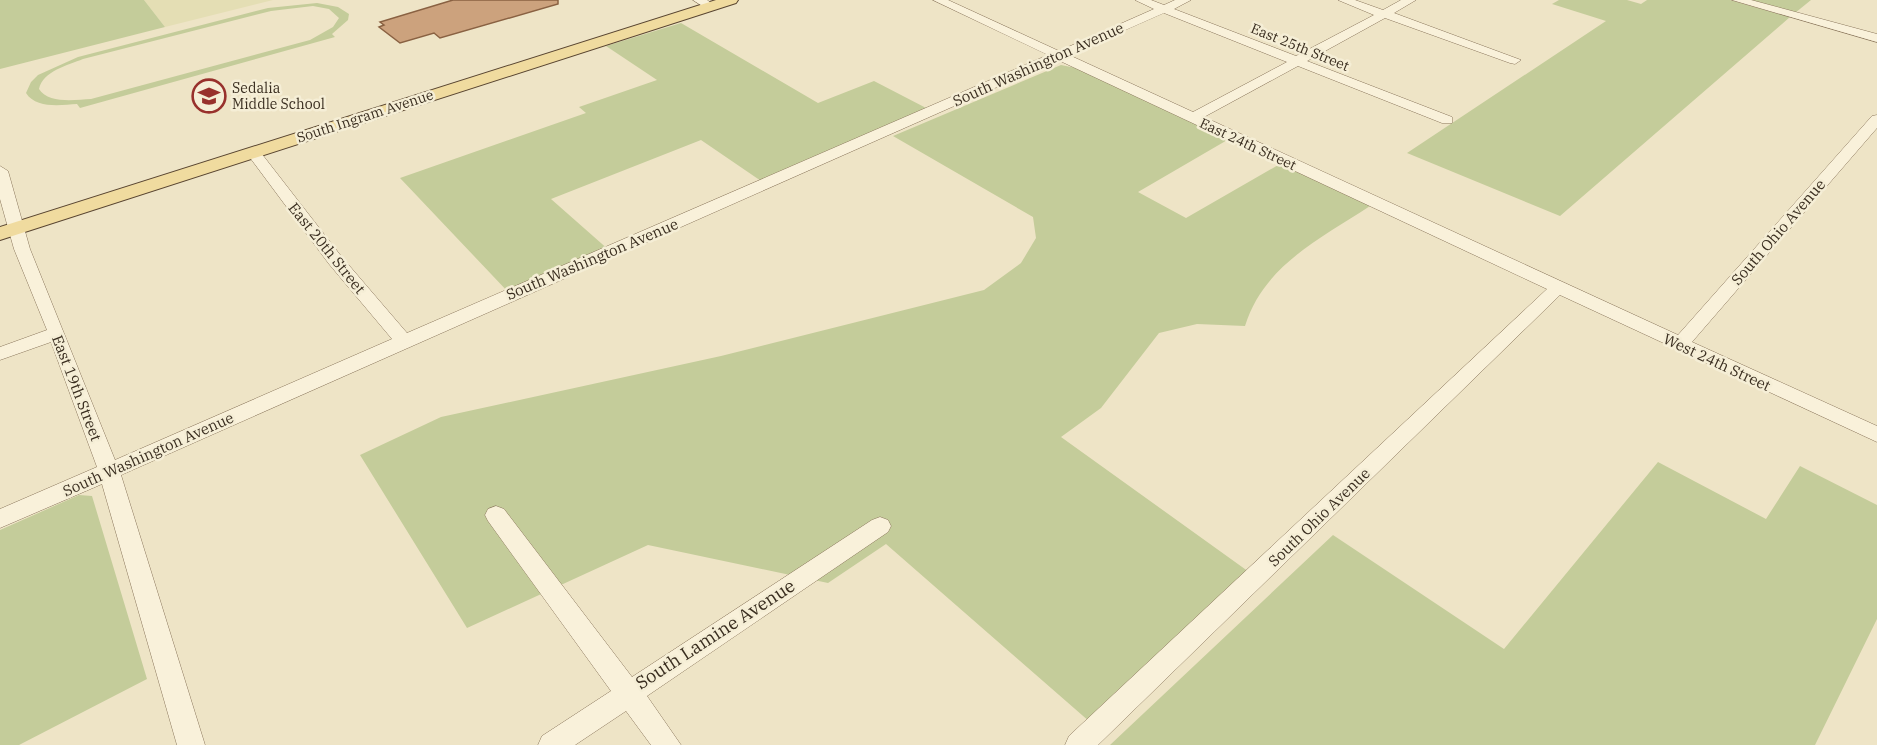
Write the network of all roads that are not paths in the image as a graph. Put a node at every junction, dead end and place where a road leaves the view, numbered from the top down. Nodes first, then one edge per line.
1 (731, 0) edge
2 (1141, 0) edge
3 (1185, 0) edge
4 (1344, 0) edge
5 (1410, 0) edge
6 (1738, 0) edge
7 (950, 2) edge
8 (705, 3) edge
9 (1164, 9) junction
10 (1383, 14) junction
11 (1877, 38) edge
12 (1058, 55) junction
13 (1515, 60) dead end
14 (1296, 61) junction
15 (1192, 118) junction
16 (1877, 119) edge
17 (1448, 120) dead end
18 (253, 152) junction
19 (0, 171) edge
20 (9, 231) edge
21 (1557, 288) junction
22 (57, 333) junction
23 (404, 341) junction
24 (1680, 344) junction
25 (0, 354) edge
26 (1877, 435) edge
27 (109, 472) junction
28 (496, 516) dead end
29 (0, 519) edge
30 (880, 526) dead end
31 (628, 692) junction
32 (191, 745) edge
33 (552, 745) edge
34 (667, 745) edge
35 (1080, 745) edge

1 - 8 main road, South Ingram Avenue
2 - 9 street, East 25th Street
3 - 9 street, South Washington Avenue
4 - 10 street
5 - 10 street
6 - 11 street
7 - 12 street, East 24th Street
8 - 18 main road, South Ingram Avenue
9 - 12 street, South Washington Avenue
9 - 14 street, East 25th Street
10 - 13 street
10 - 14 street
12 - 15 street, East 24th Street
12 - 23 street, South Washington Avenue
14 - 15 street
14 - 17 street, East 25th Street
15 - 21 street, East 24th Street
16 - 24 street, South Ohio Avenue
18 - 20 main road, South Ingram Avenue
18 - 23 street, East 20th Street
19 - 20 street, East 19th Street
20 - 22 street, East 19th Street
21 - 24 street, West 24th Street
21 - 35 street, South Ohio Avenue
22 - 25 street
22 - 27 street, East 19th Street
23 - 27 street, South Washington Avenue
24 - 26 street, West 24th Street
27 - 29 street, South Washington Avenue
27 - 32 street, East 19th Street
28 - 31 street
30 - 31 street, South Lamine Avenue
31 - 33 street, South Lamine Avenue
31 - 34 street

